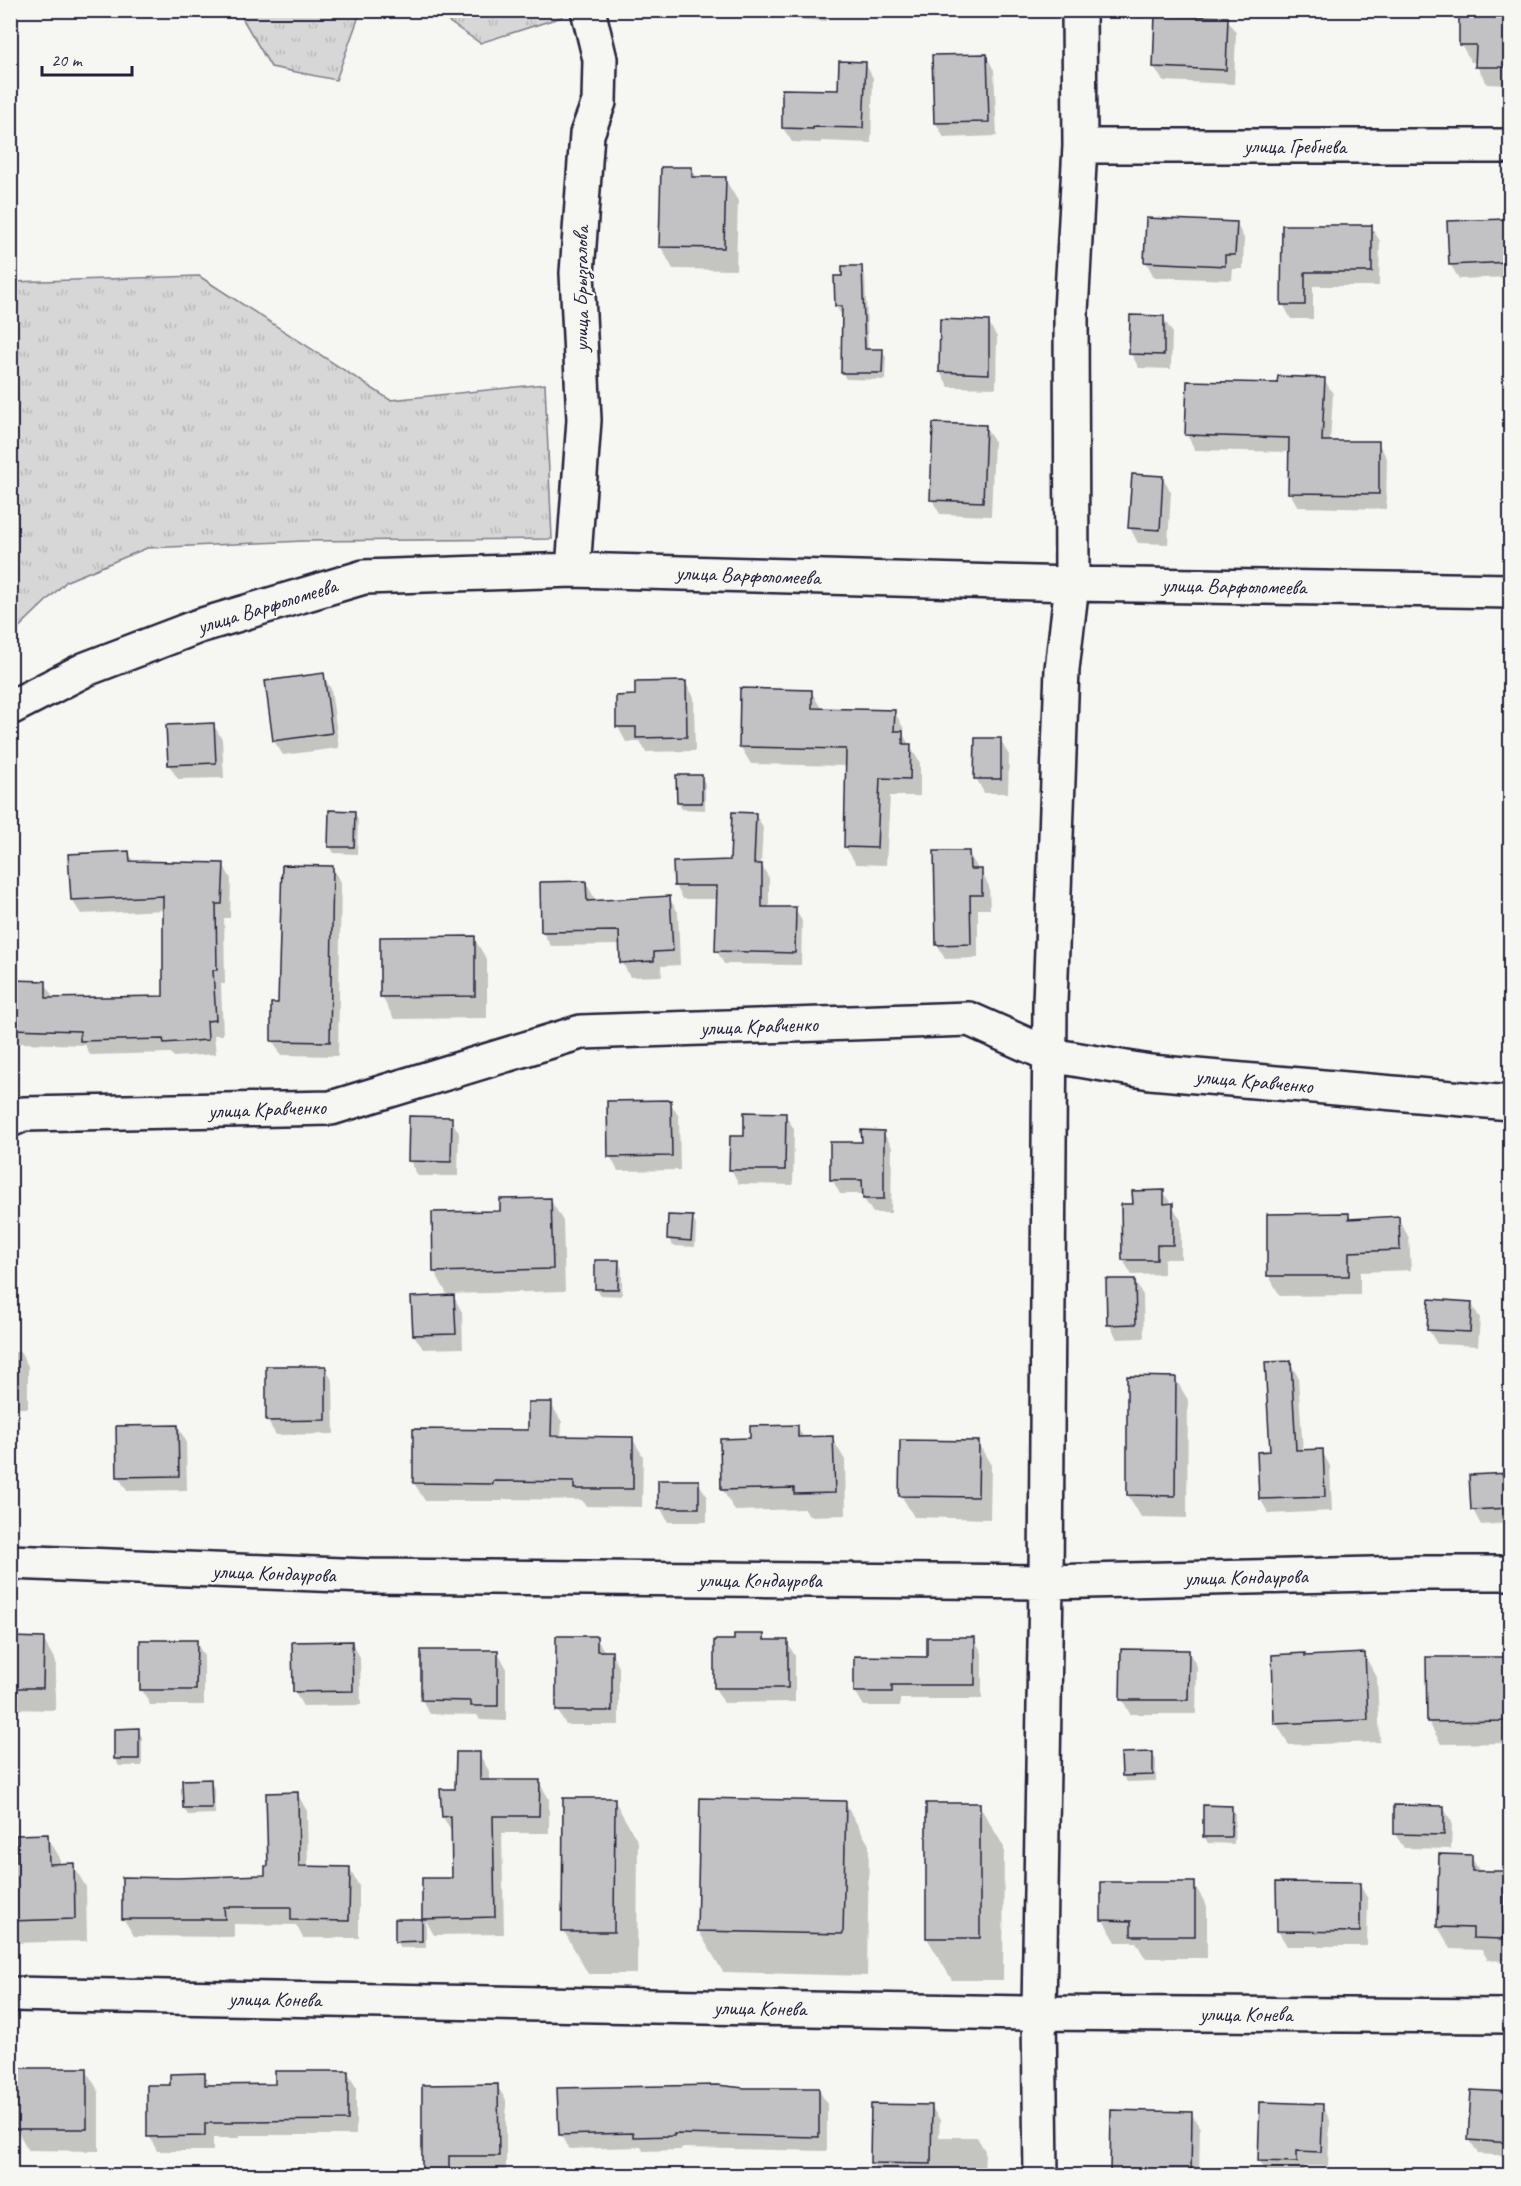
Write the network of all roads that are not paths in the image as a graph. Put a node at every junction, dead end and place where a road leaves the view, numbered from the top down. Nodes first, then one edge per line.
1 (588, 10) edge
2 (1079, 10) edge
3 (1080, 146) junction
4 (1510, 146) edge
5 (573, 570) junction
6 (1072, 584) junction
7 (1510, 591) edge
8 (10, 708) edge
9 (1050, 1055) junction
10 (1510, 1103) edge
11 (10, 1120) edge
12 (10, 1562) edge
13 (1510, 1573) edge
14 (1046, 1582) junction
15 (10, 1994) edge
16 (1039, 2013) junction
17 (1510, 2016) edge
18 (1041, 2175) edge

1 - 5 street, улица Брызгалова
2 - 3 street
3 - 4 street, улица Гребнева
3 - 6 street
5 - 6 street, улица Варфоломеева
5 - 8 street, улица Варфоломеева
6 - 7 street, улица Варфоломеева
6 - 9 street
9 - 10 street, улица Кравченко
9 - 11 street, улица Кравченко
9 - 14 street
12 - 14 street, улица Кондаурова
13 - 14 street, улица Кондаурова
14 - 16 street
15 - 16 street, улица Конева
16 - 17 street, улица Конева
16 - 18 street

